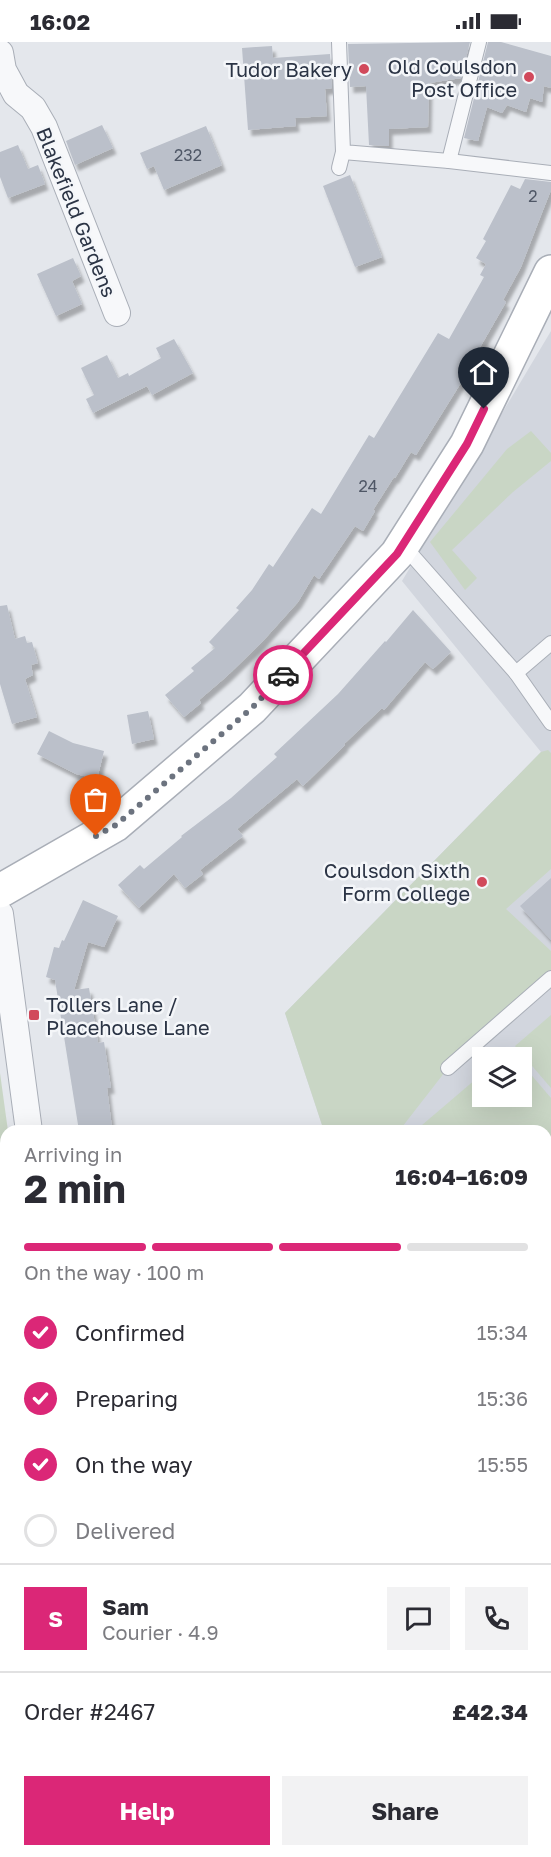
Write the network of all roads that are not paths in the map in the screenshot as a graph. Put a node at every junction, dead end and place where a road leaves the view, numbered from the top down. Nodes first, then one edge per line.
1 (339, 42) edge
2 (479, 42) edge
3 (0, 53) edge
4 (343, 152) junction
5 (449, 161) junction
6 (339, 168) dead end
7 (551, 173) edge
8 (548, 286) edge
9 (117, 313) dead end
10 (403, 545) junction
11 (551, 644) edge
12 (516, 673) junction
13 (551, 723) edge
14 (0, 891) edge
15 (0, 914) edge
16 (551, 978) edge
17 (448, 1068) dead end
18 (28, 1125) edge

1 - 4 lane
2 - 5 lane
3 - 9 street, Blakefield Gardens
4 - 5 lane
4 - 6 lane
5 - 7 lane
8 - 10 street
10 - 12 lane
10 - 14 street
11 - 12 lane
12 - 13 lane
15 - 18 street
16 - 17 lane

